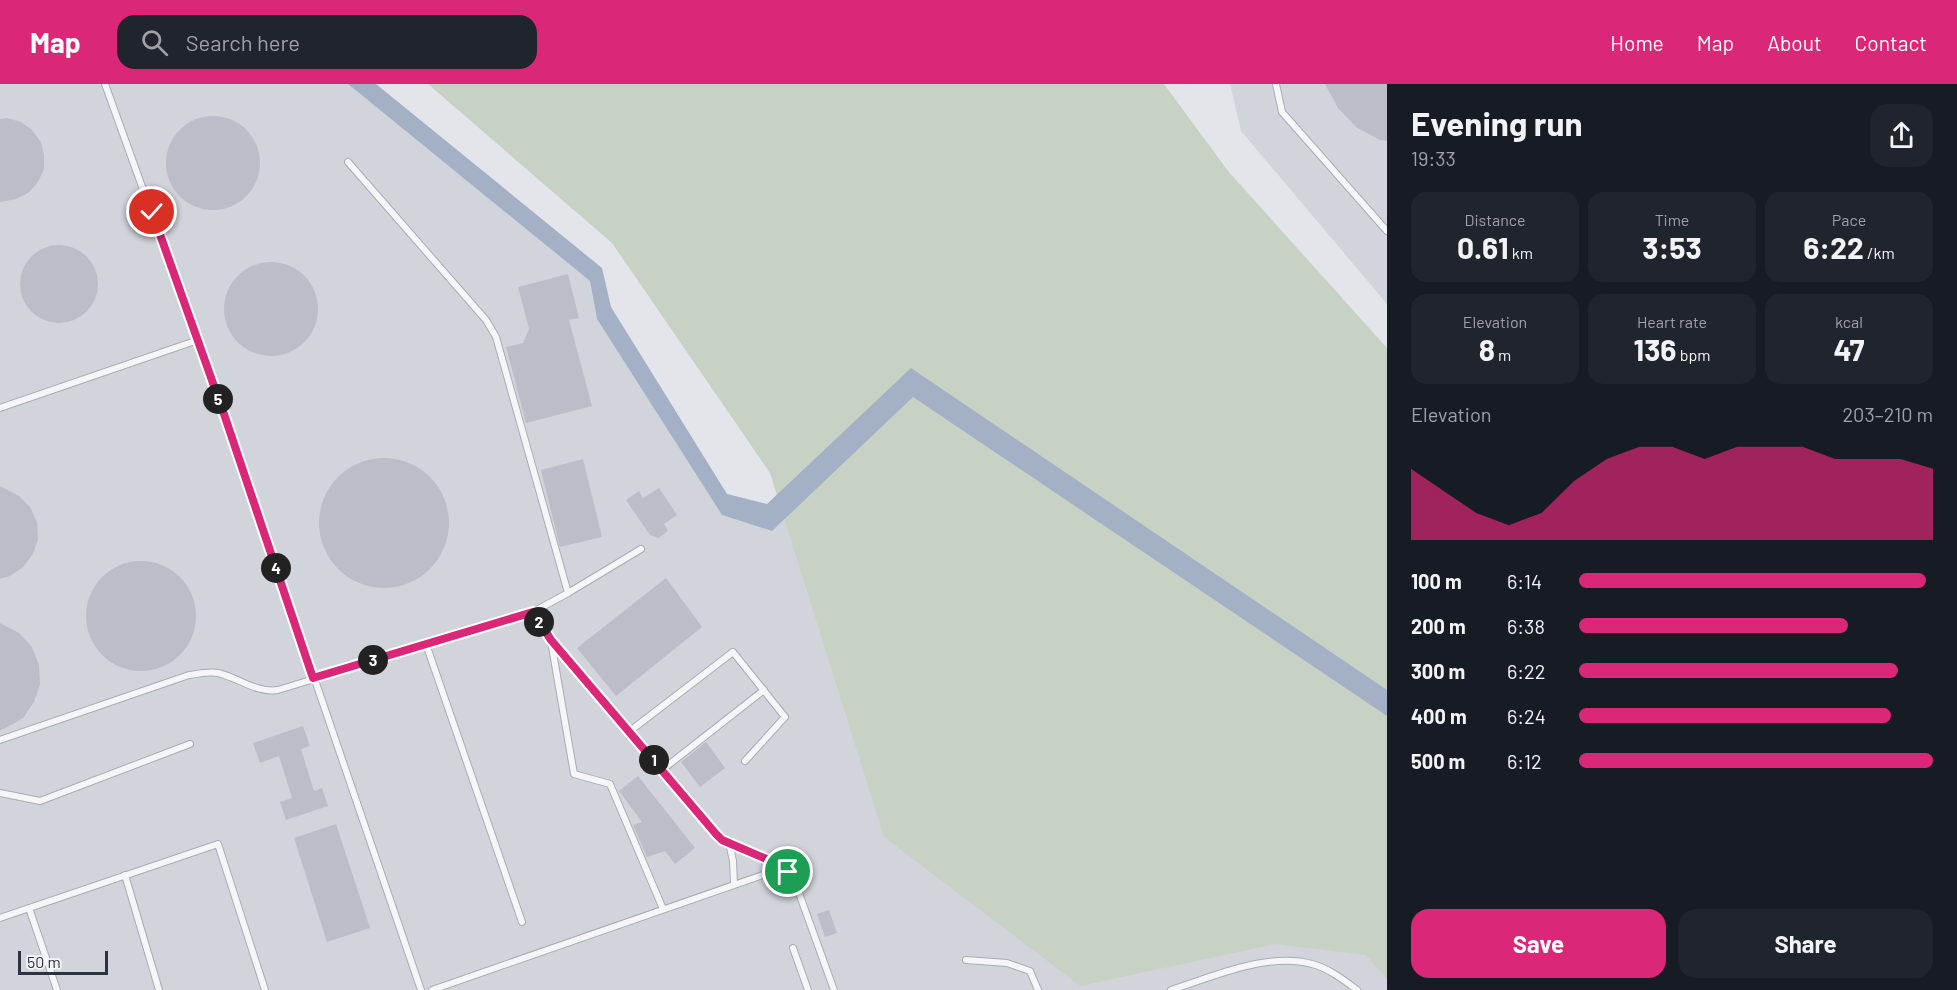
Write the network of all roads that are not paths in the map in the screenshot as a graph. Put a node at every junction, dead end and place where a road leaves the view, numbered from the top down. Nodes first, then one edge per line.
1 (105, 84) edge
2 (1276, 84) edge
3 (348, 162) dead end
4 (1387, 231) edge
5 (198, 340) junction
6 (0, 408) edge
7 (641, 549) dead end
8 (568, 593) junction
9 (533, 612) junction
10 (551, 640) junction
11 (426, 644) junction
12 (313, 678) junction
13 (764, 690) junction
14 (630, 731) junction
15 (0, 740) edge
16 (190, 744) dead end
17 (745, 761) dead end
18 (662, 770) junction
19 (0, 793) edge
20 (729, 843) junction
21 (783, 868) junction
22 (125, 875) junction
23 (734, 884) junction
24 (29, 908) junction
25 (663, 909) junction
26 (0, 918) edge
27 (522, 922) dead end
28 (793, 948) dead end
29 (966, 960) dead end
30 (57, 990) edge
31 (159, 990) edge
32 (265, 990) edge
33 (421, 990) edge
34 (432, 990) edge
35 (808, 990) edge
36 (834, 990) edge
37 (1038, 990) edge
38 (1171, 990) edge
39 (1357, 990) edge

1 - 5 lane
2 - 4 lane
3 - 8 lane
5 - 6 lane
5 - 12 lane
7 - 8 lane
8 - 9 lane
9 - 10 lane
9 - 11 lane
10 - 14 lane
10 - 25 lane
11 - 12 lane
11 - 27 lane
12 - 15 lane
12 - 33 lane
13 - 14 lane
13 - 17 lane
13 - 18 lane
14 - 18 lane
16 - 19 lane
18 - 20 lane
20 - 21 lane
20 - 23 lane
21 - 23 lane
21 - 36 lane
22 - 24 lane
22 - 31 lane
22 - 32 lane
23 - 25 lane
24 - 26 lane
24 - 30 lane
25 - 34 lane
28 - 35 lane
29 - 37 lane
38 - 39 lane

